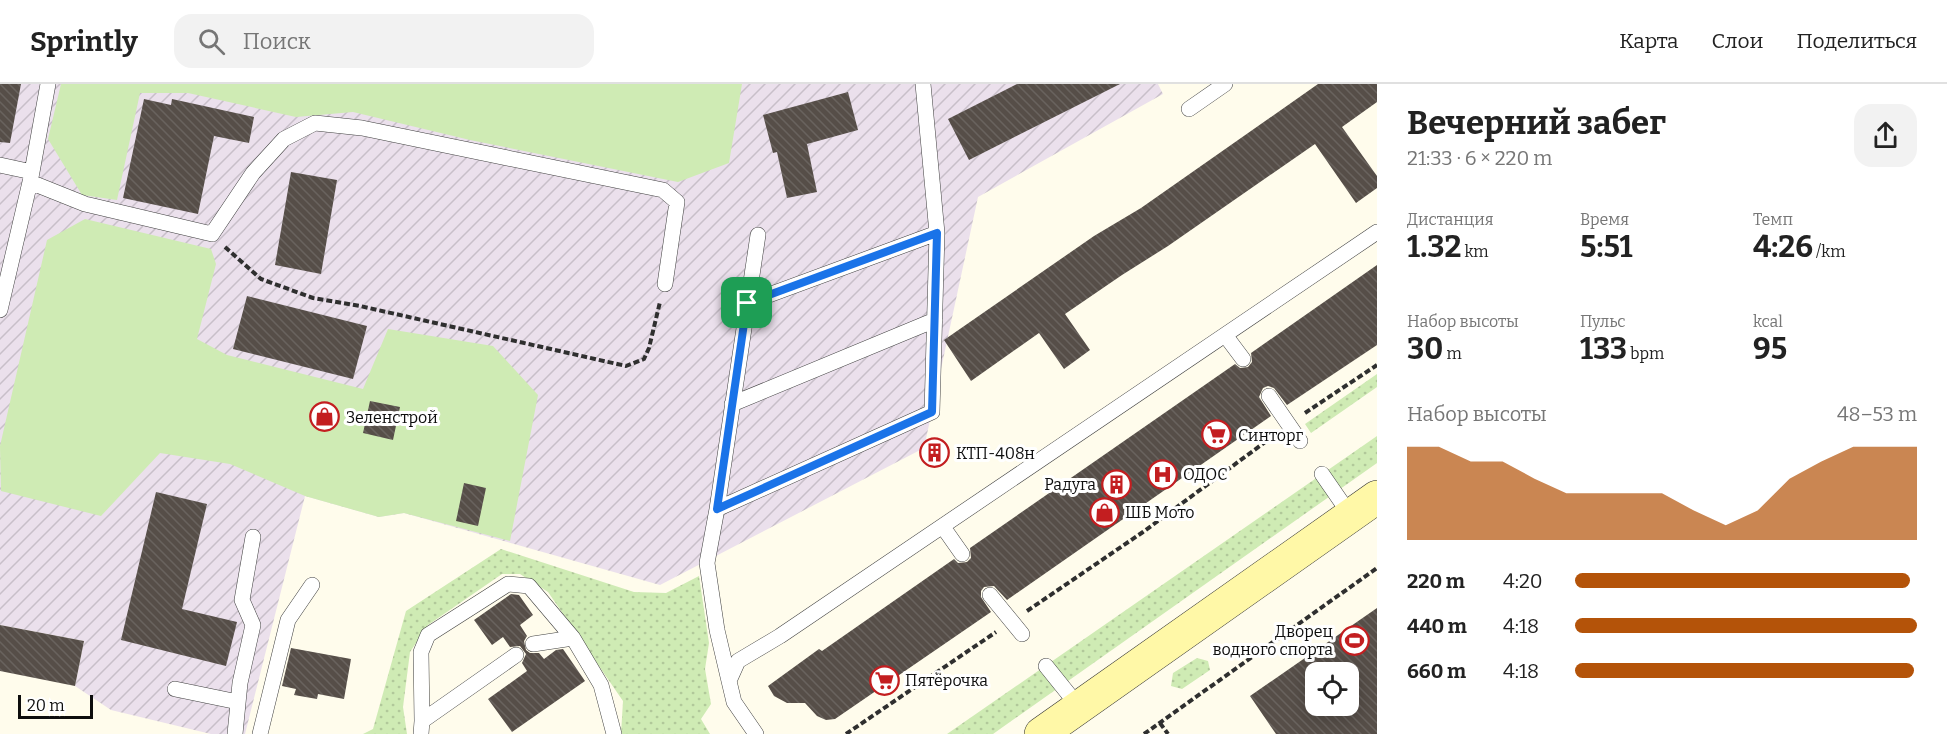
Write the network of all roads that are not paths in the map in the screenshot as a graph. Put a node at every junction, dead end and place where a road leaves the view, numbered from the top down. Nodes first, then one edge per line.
1 (48, 84) edge
2 (923, 84) edge
3 (1225, 84) edge
4 (1189, 109) dead end
5 (0, 165) edge
6 (31, 177) junction
7 (1377, 232) edge
8 (937, 233) junction
9 (758, 235) dead end
10 (665, 284) road end
11 (747, 303) junction
12 (0, 310) edge
13 (934, 321) junction
14 (1225, 335) junction
15 (1243, 358) dead end
16 (1269, 396) dead end
17 (732, 404) junction
18 (1300, 441) dead end
19 (1322, 474) dead end
20 (1377, 497) edge
21 (717, 509) junction
22 (1351, 516) junction
23 (943, 527) junction
24 (253, 537) dead end
25 (962, 554) dead end
26 (312, 585) dead end
27 (990, 595) dead end
28 (1022, 634) dead end
29 (573, 638) junction
30 (533, 644) dead end
31 (516, 656) dead end
32 (1046, 666) dead end
33 (729, 681) junction
34 (175, 688) dead end
35 (238, 702) junction
36 (1079, 707) junction
37 (421, 728) edge
38 (235, 734) edge
39 (260, 734) edge
40 (614, 734) edge
41 (756, 734) edge
42 (1041, 734) edge

1 - 6 lane
2 - 8 lane
3 - 4 lane
5 - 6 lane
6 - 10 lane
6 - 12 lane
7 - 14 lane
8 - 11 lane
8 - 13 lane
9 - 11 lane
11 - 17 lane
13 - 17 lane
13 - 21 lane
14 - 15 lane
14 - 23 lane
16 - 18 lane
17 - 21 lane
19 - 22 lane
20 - 22 main road
21 - 33 lane
22 - 36 main road
23 - 25 lane
23 - 33 lane
24 - 35 lane
26 - 39 lane
27 - 28 lane
29 - 30 lane
29 - 37 lane
29 - 40 lane
31 - 37 lane
32 - 36 lane
33 - 41 lane
34 - 35 lane
35 - 38 lane
36 - 42 main road

